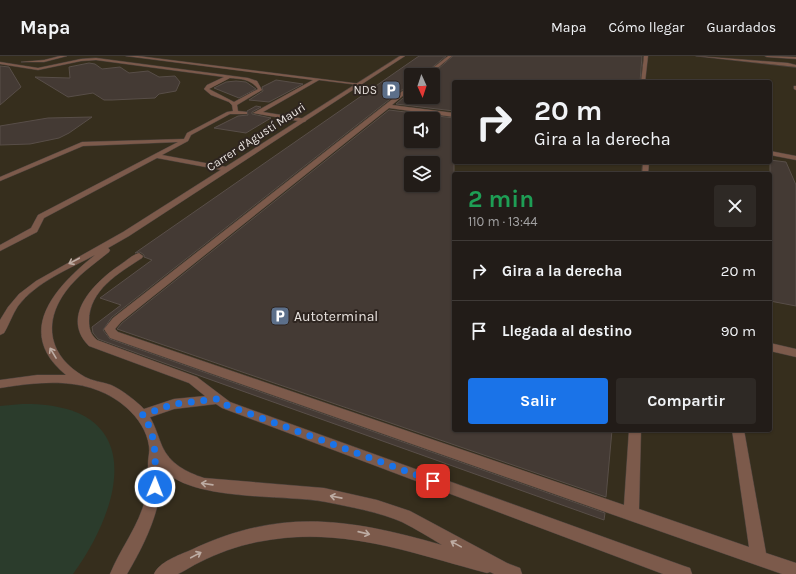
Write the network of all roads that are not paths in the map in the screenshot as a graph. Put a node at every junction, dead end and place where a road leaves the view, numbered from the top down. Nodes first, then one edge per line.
1 (65, 56) edge
2 (128, 56) edge
3 (403, 56) edge
4 (450, 56) edge
5 (646, 56) edge
6 (698, 56) edge
7 (767, 56) edge
8 (796, 58) edge
9 (0, 59) edge
10 (0, 64) edge
11 (796, 66) edge
12 (435, 68) edge
13 (230, 76) junction
14 (318, 79) junction
15 (644, 80) edge
16 (359, 84) junction
17 (404, 93) edge
18 (234, 104) junction
19 (388, 106) junction
20 (258, 113) junction
21 (240, 114) junction
22 (452, 115) edge
23 (304, 120) junction
24 (186, 140) junction
25 (772, 153) edge
26 (156, 156) junction
27 (796, 158) edge
28 (227, 169) junction
29 (0, 180) edge
30 (121, 237) junction
31 (0, 248) edge
32 (140, 256) dead end
33 (0, 331) edge
34 (772, 347) edge
35 (796, 353) edge
36 (81, 380) junction
37 (0, 384) edge
38 (217, 399) junction
39 (142, 415) junction
40 (635, 432) edge
41 (738, 432) edge
42 (156, 447) junction
43 (631, 514) junction
44 (759, 558) junction
45 (508, 572) edge
46 (796, 572) edge
47 (118, 574) edge
48 (162, 574) edge
49 (684, 574) edge

1 - 9 street
2 - 14 street
3 - 16 street, Carrer d'Agustí Mauri
4 - 12 street
5 - 15 street
6 - 11 street
7 - 8 street
10 - 13 street
13 - 18 street
13 - 18 street
14 - 16 street
14 - 20 street
16 - 23 street, Carrer d'Agustí Mauri
17 - 19 street
18 - 21 street
19 - 22 street
19 - 43 street
20 - 21 street
20 - 23 street
21 - 24 street
23 - 28 street, Carrer d'Agustí Mauri
24 - 26 street
24 - 29 street
25 - 27 street
26 - 28 street
26 - 31 street
28 - 30 street, Carrer d'Agustí Mauri
30 -> 33 street
36 -> 30 street
32 - 38 street
34 - 35 street
36 - 37 street
36 - 39 street
38 - 39 street
38 - 49 street
39 - 42 street
40 - 43 street
41 - 44 street
45 -> 42 street
42 - 47 street
43 - 44 street
44 - 46 street
48 -> 45 street

